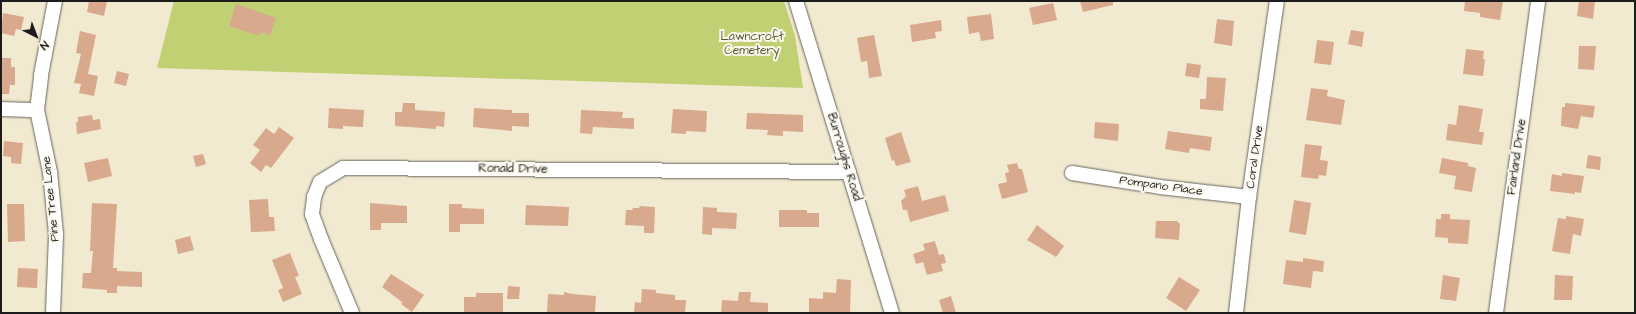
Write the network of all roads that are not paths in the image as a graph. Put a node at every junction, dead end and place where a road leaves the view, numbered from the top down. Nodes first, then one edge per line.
1 (56, 1) edge
2 (796, 1) edge
3 (1277, 1) edge
4 (1538, 1) edge
5 (1, 109) edge
6 (38, 110) junction
7 (849, 172) junction
8 (1072, 173) dead end
9 (1249, 198) junction
10 (53, 313) edge
11 (352, 313) edge
12 (892, 313) edge
13 (1236, 313) edge
14 (1496, 313) edge

1 - 6 street, Pine Tree Lane
2 - 7 street, Burroughs Road
3 - 9 street, Coral Drive
4 - 14 street, Fairland Drive
5 - 6 street
6 - 10 street, Pine Tree Lane
7 - 11 street, Ronald Drive
7 - 12 street, Burroughs Road
8 - 9 street, Pompano Place
9 - 13 street, Coral Drive

